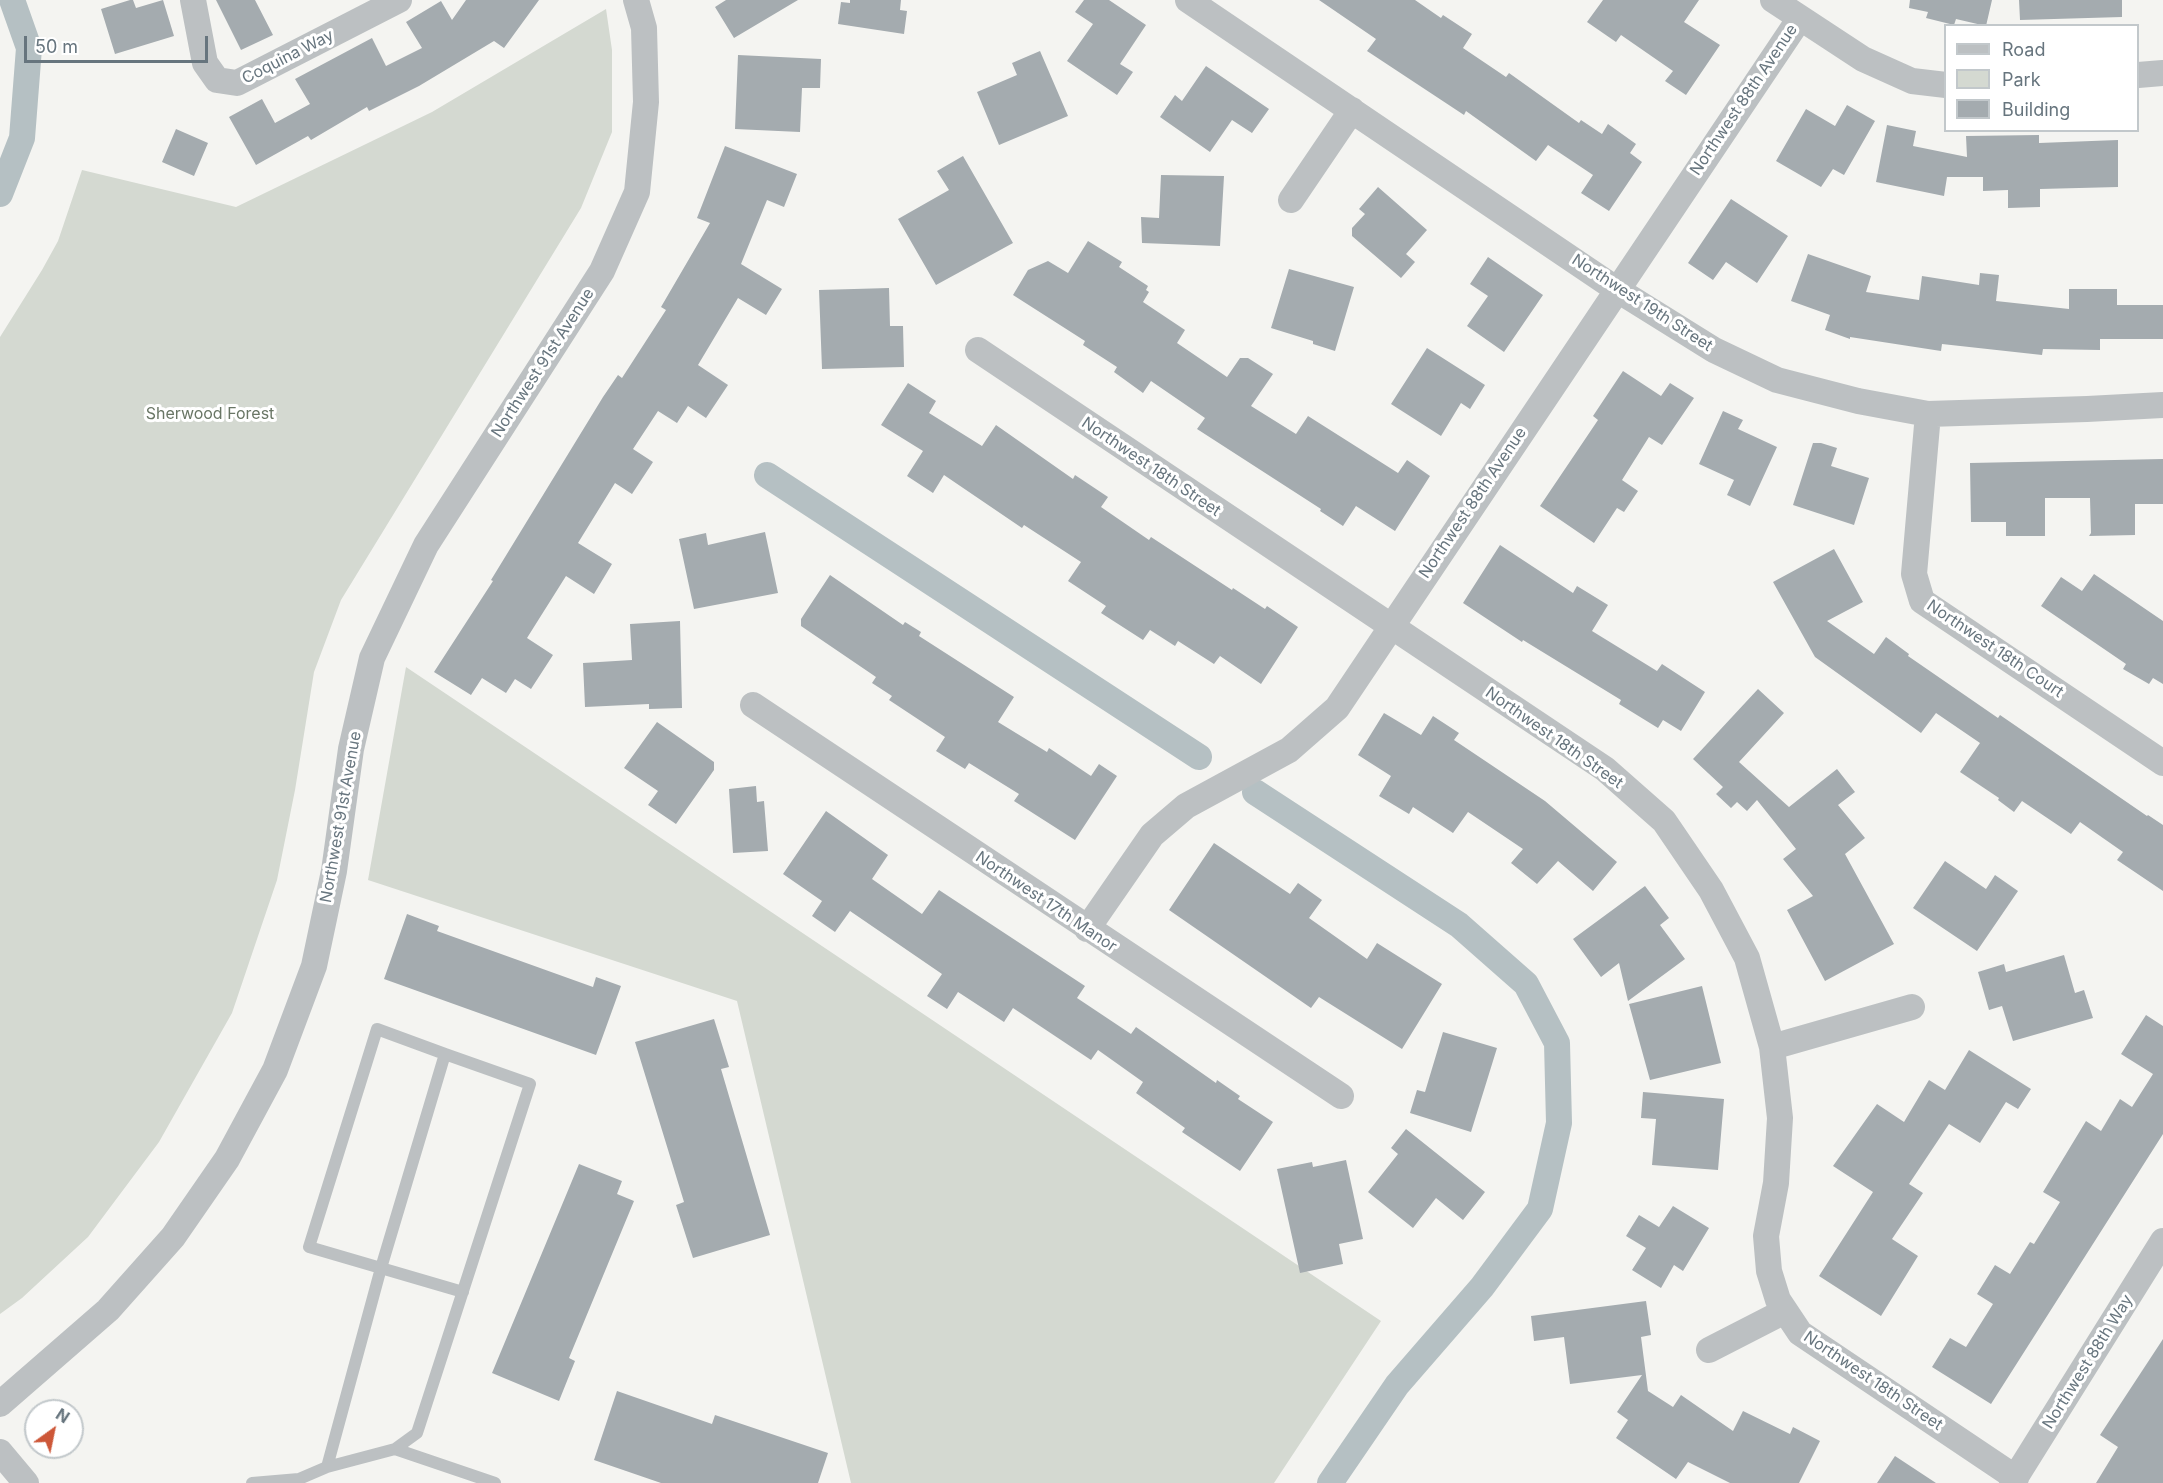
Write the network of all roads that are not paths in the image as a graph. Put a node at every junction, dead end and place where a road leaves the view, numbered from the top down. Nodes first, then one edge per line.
1 (193, 0) edge
2 (399, 0) edge
3 (636, 0) edge
4 (1188, 0) edge
5 (1773, 0) edge
6 (1800, 18) junction
7 (2163, 73) edge
8 (2139, 75) edge
9 (1944, 85) edge
10 (1352, 110) junction
11 (1291, 200) dead end
12 (1616, 289) junction
13 (978, 350) dead end
14 (2163, 405) edge
15 (1928, 414) junction
16 (1390, 627) junction
17 (753, 705) dead end
18 (2163, 763) edge
19 (1087, 929) junction
20 (1912, 1006) dead end
21 (1772, 1047) junction
22 (445, 1054) junction
23 (1341, 1096) dead end
24 (2163, 1241) edge
25 (381, 1268) junction
26 (463, 1292) junction
27 (1785, 1311) junction
28 (1709, 1350) dead end
29 (0, 1404) edge
30 (395, 1449) junction
31 (0, 1452) edge
32 (327, 1467) junction
33 (2014, 1480) edge
34 (301, 1481) edge
35 (26, 1483) edge
36 (252, 1483) edge
37 (495, 1483) edge

1 - 2 street, Coquina Way
3 - 29 street, Northwest 91st Avenue
4 - 10 street, Northwest 19th Street
5 - 6 street
6 - 9 street
6 - 12 street, Northwest 88th Avenue
7 - 8 street
10 - 11 street
10 - 12 street, Northwest 19th Street
12 - 15 street, Northwest 19th Street
12 - 16 street, Northwest 88th Avenue
13 - 16 street, Northwest 18th Street
14 - 15 street, Northwest 19th Street
15 - 18 street, Northwest 18th Court
16 - 19 street, Northwest 88th Avenue
16 - 21 street, Northwest 18th Street
17 - 19 street, Northwest 17th Manor
19 - 23 street, Northwest 17th Manor
20 - 21 street
21 - 27 street, Northwest 18th Street
22 - 25 lane
22 - 25 lane
22 - 26 lane
24 - 33 street, Northwest 88th Way
25 - 26 lane
25 - 32 lane
26 - 30 lane
27 - 28 street
27 - 33 street, Northwest 18th Street
30 - 32 lane
30 - 37 lane
31 - 35 street
32 - 34 lane
34 - 36 lane

